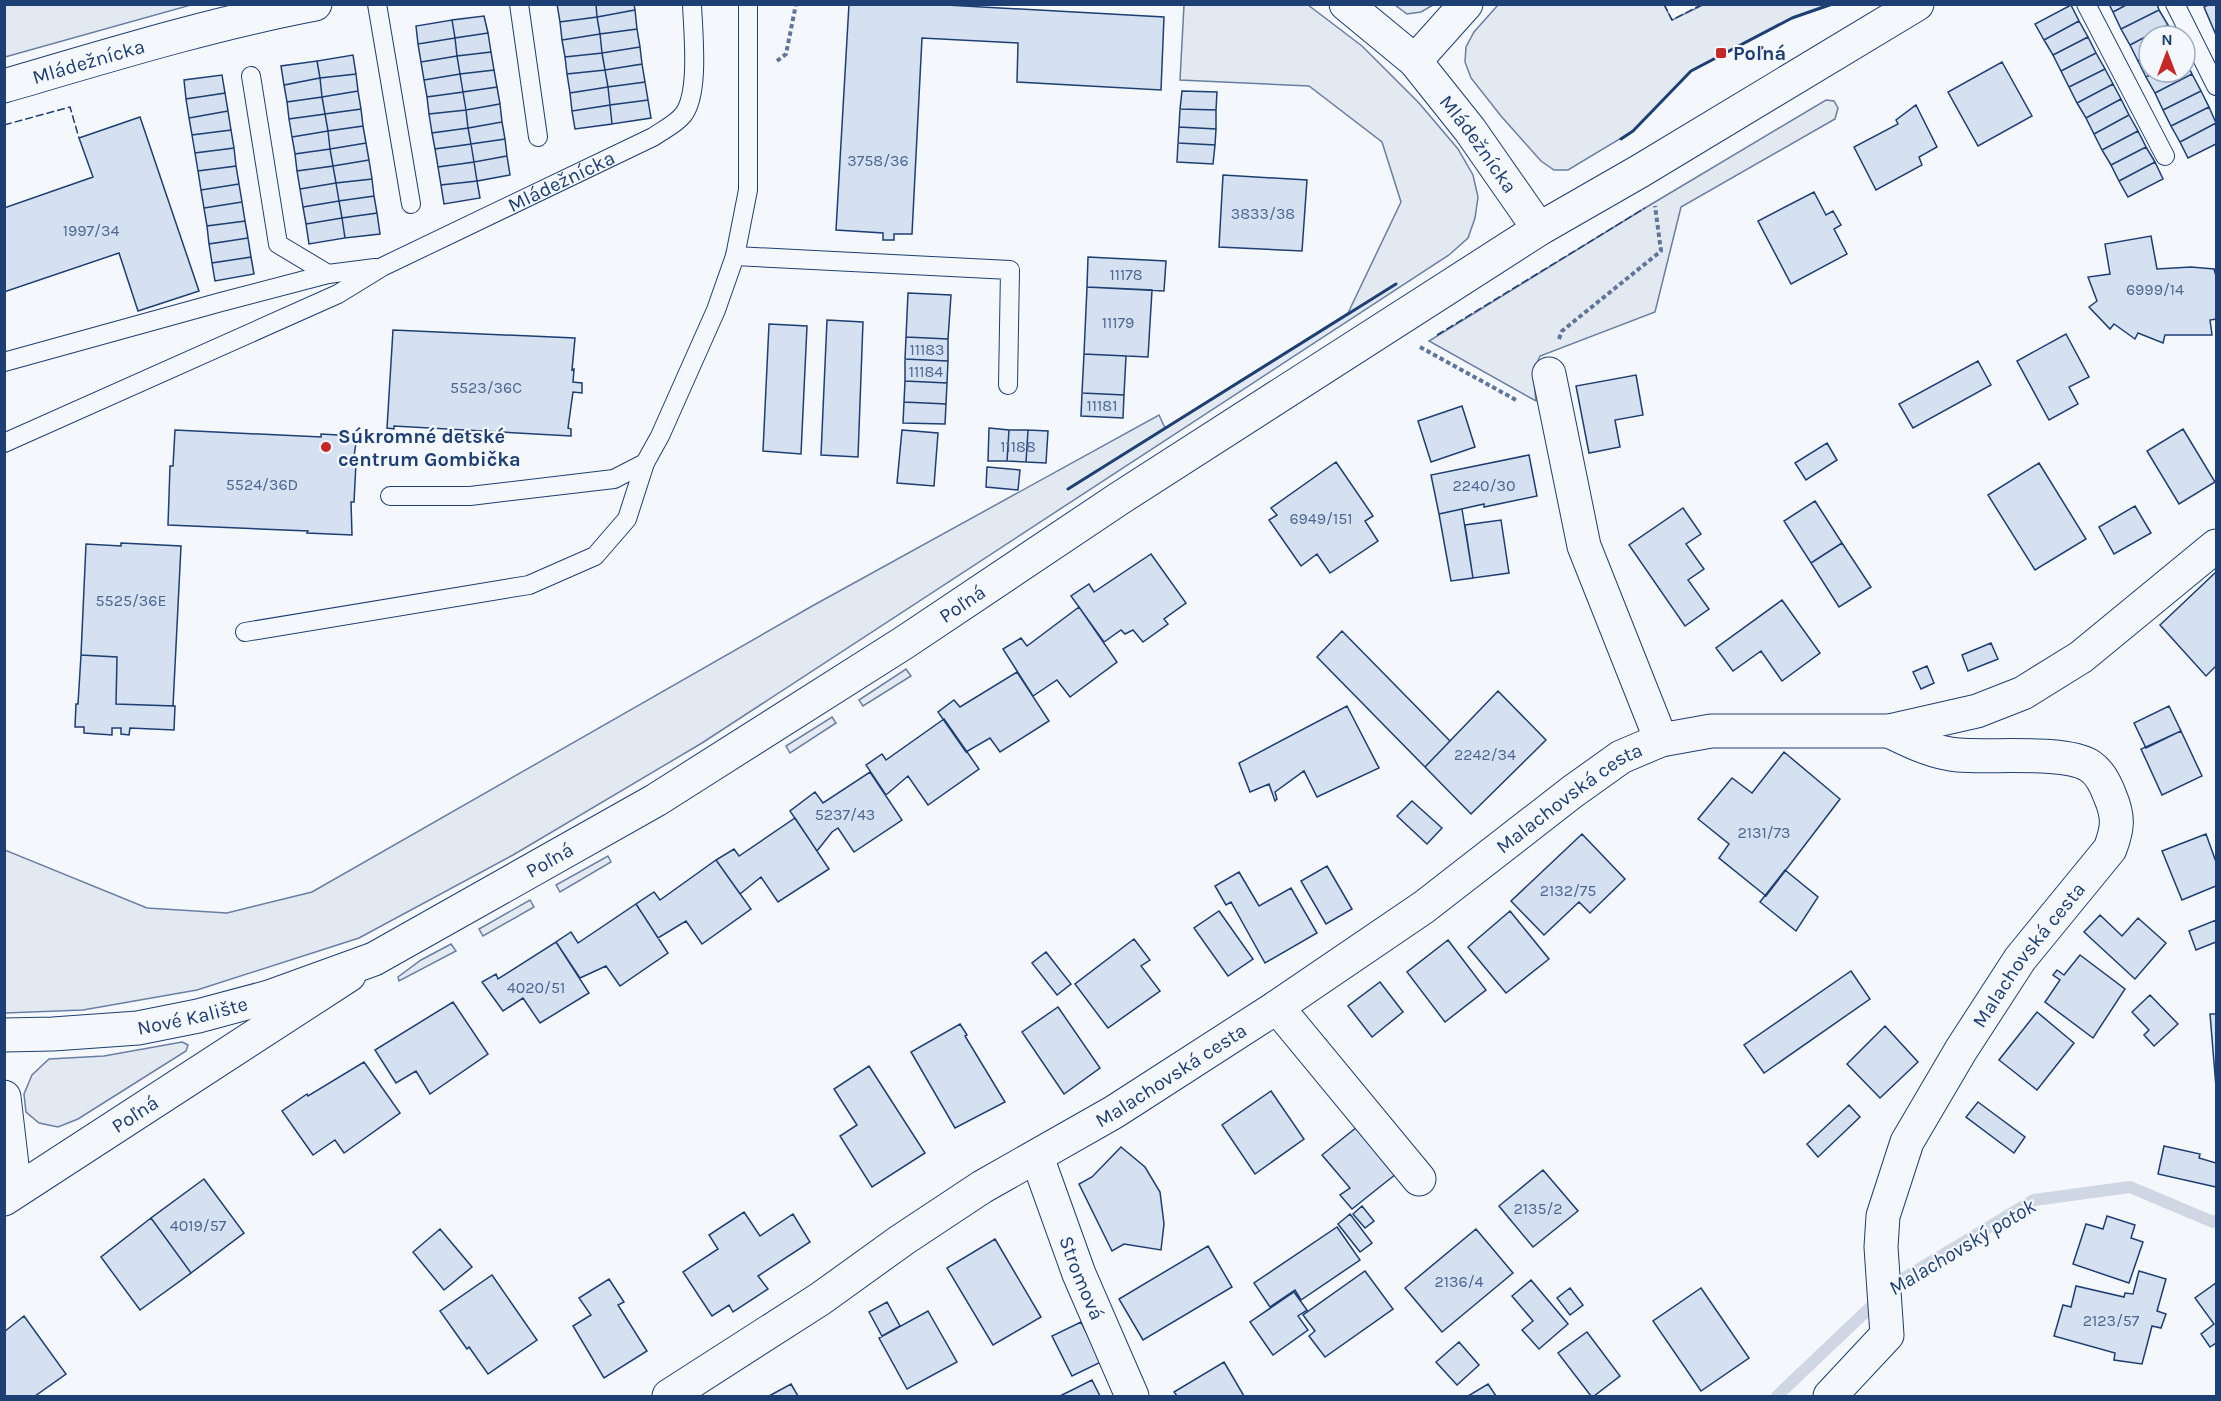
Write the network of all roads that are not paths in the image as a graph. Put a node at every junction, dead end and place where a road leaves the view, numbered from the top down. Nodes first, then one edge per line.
1 (315, 4) edge
2 (376, 4) edge
3 (519, 4) edge
4 (692, 4) edge
5 (748, 4) edge
6 (1346, 4) edge
7 (1466, 4) edge
8 (1917, 4) edge
9 (2086, 4) edge
10 (2175, 4) edge
11 (1415, 61) junction
12 (251, 76) dead end
13 (4, 86) edge
14 (2217, 86) edge
15 (538, 137) dead end
16 (2165, 156) dead end
17 (411, 204) dead end
18 (1539, 228) junction
19 (735, 256) junction
20 (382, 267) junction
21 (328, 274) junction
22 (4, 362) edge
23 (1549, 374) road end
24 (1008, 385) dead end
25 (4, 443) edge
26 (645, 463) junction
27 (390, 496) dead end
28 (2217, 546) edge
29 (244, 632) dead end
30 (1889, 731) junction
31 (1661, 740) junction
32 (374, 959) junction
33 (1277, 1007) junction
34 (4, 1035) edge
35 (4, 1097) edge
36 (1037, 1157) junction
37 (1419, 1179) dead end
38 (10, 1195) edge
39 (669, 1396) edge
40 (1132, 1396) edge
41 (1830, 1396) edge

1 - 13 street, Mládežnícka
2 - 17 lane
3 - 15 lane
4 - 20 lane, Mládežnícka
5 - 19 lane
6 - 11 street, Mládežnícka
7 - 11 street
8 - 18 street, Poľná
9 - 16 lane
10 - 14 lane
11 - 18 street, Mládežnícka
12 - 21 lane
18 - 32 street, Poľná
19 - 24 lane
19 - 26 lane
20 - 21 lane
20 - 25 lane, Mládežnícka
21 - 22 lane
23 - 31 street, Malachovská cesta
26 - 27 lane
26 - 29 lane
28 - 30 street, Malachovská cesta
30 - 31 street, Malachovská cesta
30 - 41 street, Malachovská cesta
31 - 33 street, Malachovská cesta
32 - 34 street, Nové Kalište
32 - 38 street, Poľná
33 - 36 street, Malachovská cesta
33 - 37 street
35 - 38 street
36 - 39 street, Malachovská cesta
36 - 40 street, Stromová

